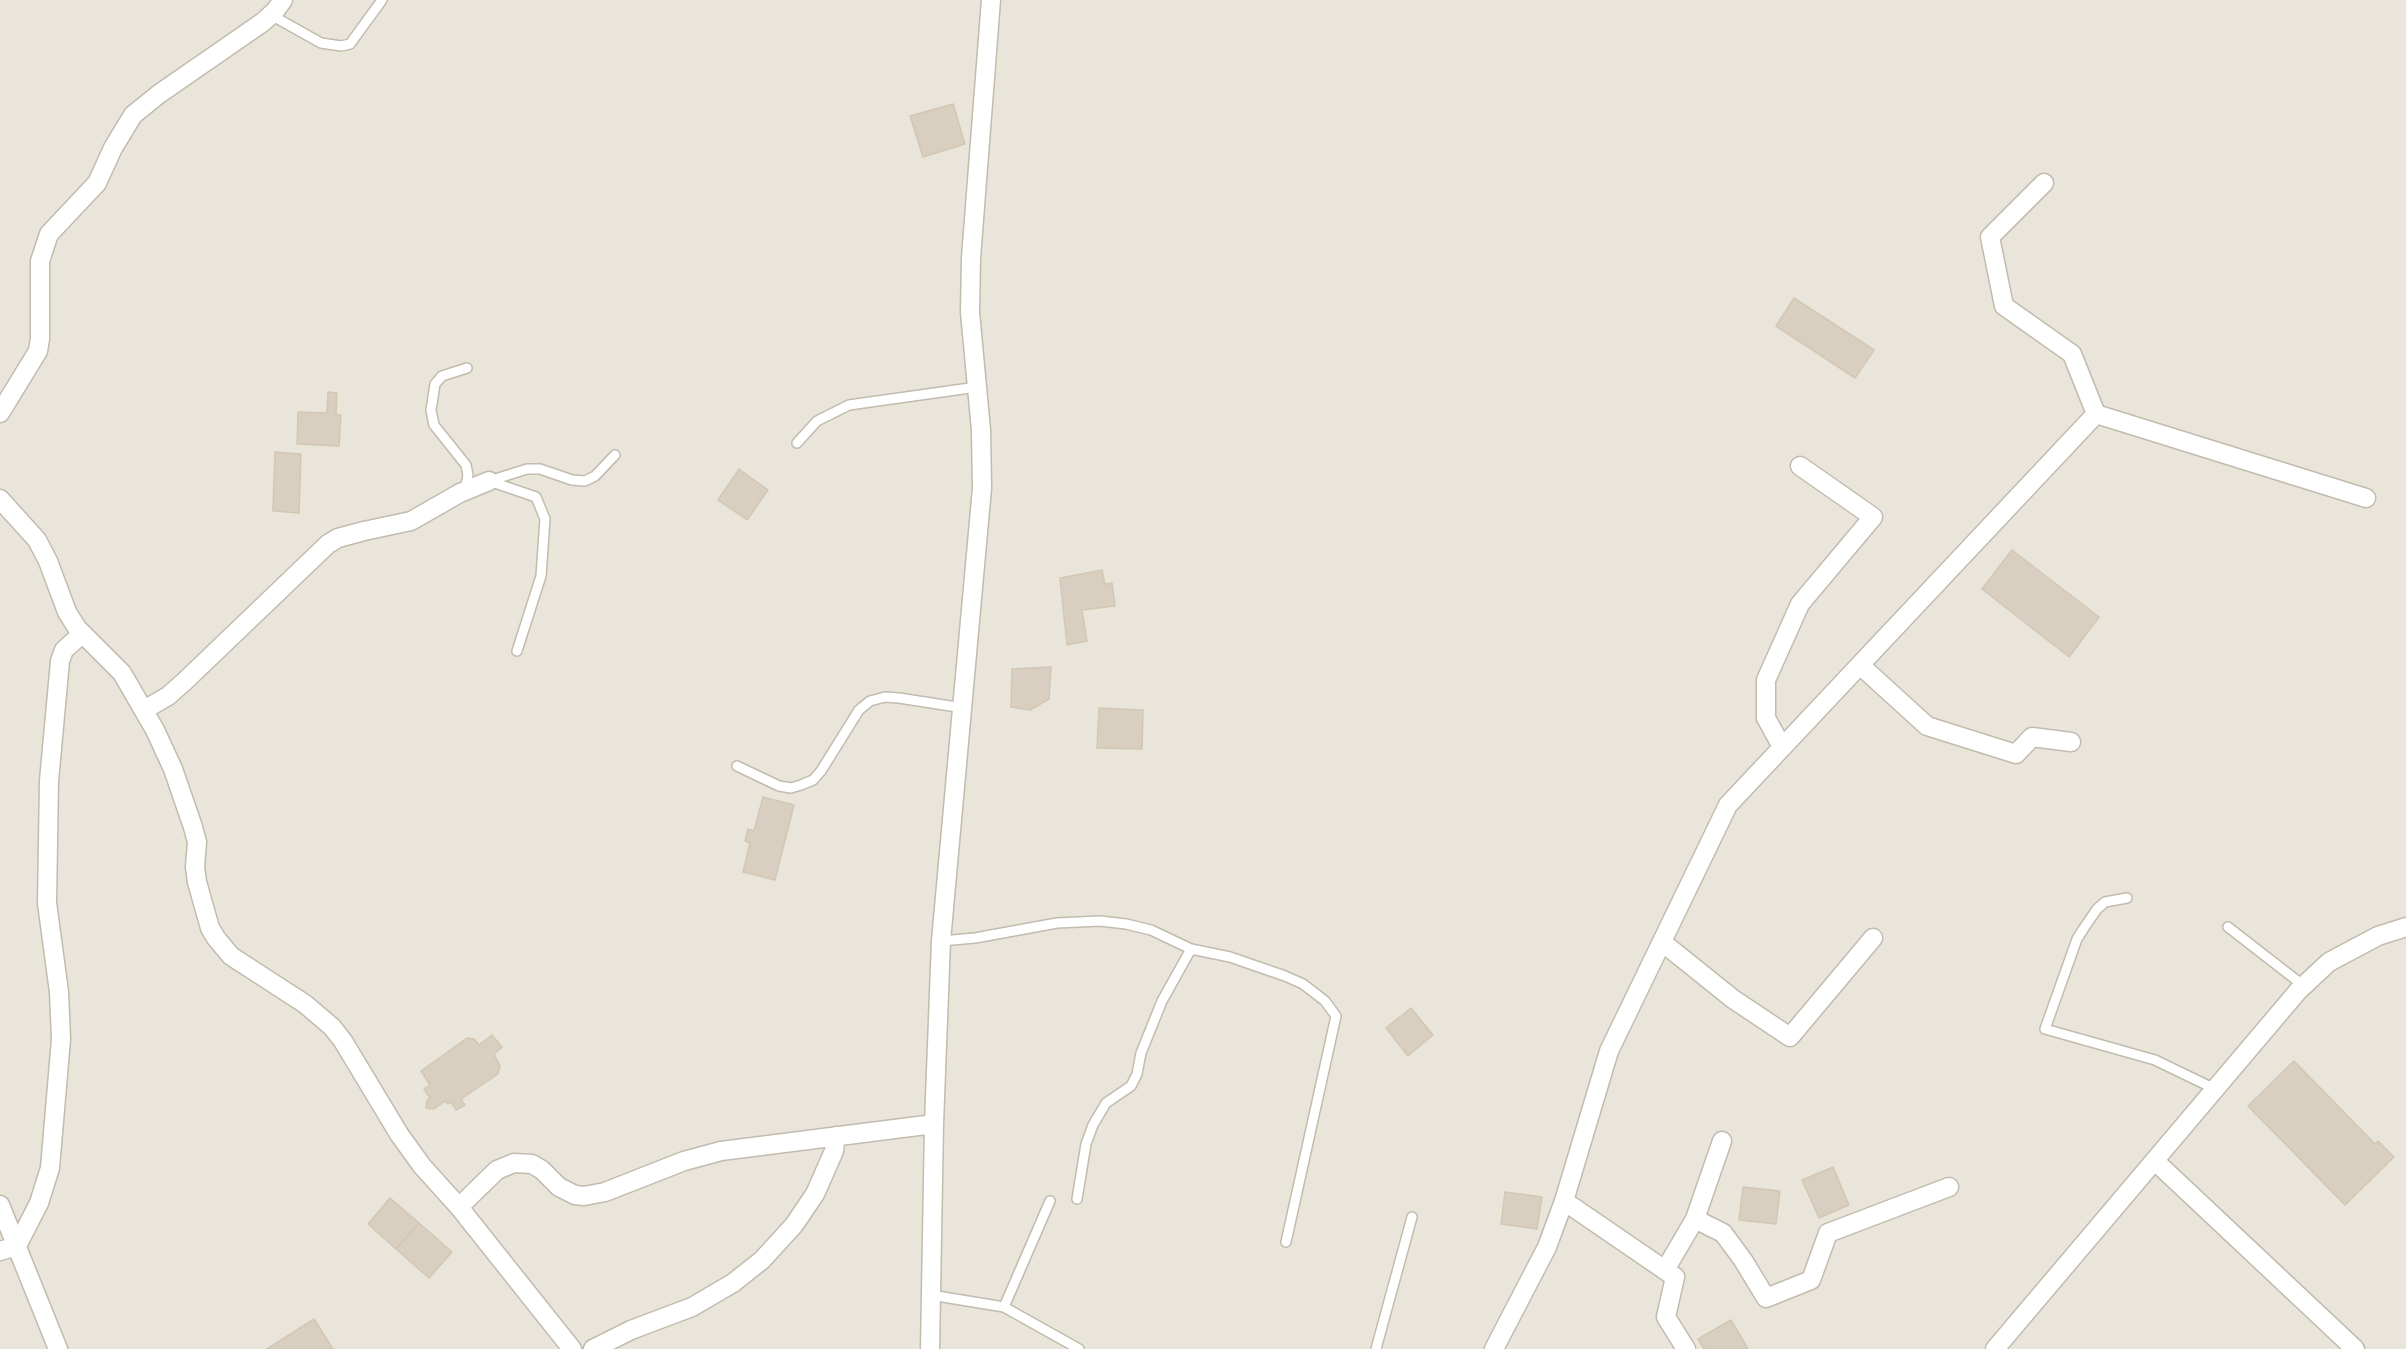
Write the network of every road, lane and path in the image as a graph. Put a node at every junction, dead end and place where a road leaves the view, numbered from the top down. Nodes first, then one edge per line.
1 (283, 0) edge
2 (382, 0) edge
3 (991, 0) edge
4 (271, 15) junction
5 (2044, 183) dead end
6 (467, 368) dead end
7 (977, 387) junction
8 (0, 413) edge
9 (2096, 414) junction
10 (798, 443) dead end
11 (615, 456) dead end
12 (1800, 466) dead end
13 (489, 481) junction
14 (465, 490) junction
15 (2367, 498) dead end
16 (0, 499) edge
17 (82, 634) junction
18 (517, 651) dead end
19 (1860, 665) junction
20 (963, 708) junction
21 (144, 710) junction
22 (2071, 742) dead end
23 (1782, 747) junction
24 (737, 766) dead end
25 (2127, 898) dead end
26 (2228, 927) dead end
27 (2406, 927) edge
28 (1873, 938) dead end
29 (941, 941) junction
30 (1662, 942) junction
31 (1191, 950) junction
32 (2304, 986) junction
33 (2214, 1089) junction
34 (934, 1124) junction
35 (836, 1136) junction
36 (1722, 1141) dead end
37 (2155, 1161) junction
38 (1949, 1187) dead end
39 (1077, 1199) dead end
40 (1050, 1201) dead end
41 (1564, 1201) junction
42 (0, 1205) edge
43 (459, 1207) junction
44 (1412, 1217) dead end
45 (1695, 1219) junction
46 (1286, 1242) dead end
47 (8, 1249) edge
48 (1665, 1270) junction
49 (931, 1295) junction
50 (1004, 1307) junction
51 (58, 1349) edge
52 (572, 1349) edge
53 (594, 1349) edge
54 (930, 1349) edge
55 (1079, 1349) edge
56 (1376, 1349) edge
57 (1494, 1349) edge
58 (1686, 1349) edge
59 (1995, 1349) edge
60 (2355, 1349) edge

1 - 4 street
2 - 4 lane
3 - 7 street
4 - 8 street
5 - 9 street
6 - 14 lane
7 - 10 lane
7 - 20 street
9 - 15 street
9 - 19 street
11 - 13 lane
12 - 23 street
13 - 14 street
13 - 18 lane
14 - 21 street
16 - 17 street
17 - 21 street
17 - 47 street
19 - 22 street
19 - 23 street
20 - 24 lane
20 - 29 street
21 - 43 street
23 - 30 street
25 - 33 lane
26 - 32 lane
27 - 32 street
28 - 30 street
29 - 31 lane
29 - 34 street
30 - 41 street
31 - 39 lane
31 - 46 lane
32 - 33 street
33 - 37 street
34 - 35 street
34 - 49 street
35 - 43 street
35 - 53 street
36 - 45 street
37 - 59 street
37 - 60 street
38 - 45 street
40 - 50 lane
41 - 48 street
41 - 57 street
42 - 47 street
43 - 52 street
44 - 56 lane
45 - 48 street
47 - 51 street
48 - 58 street
49 - 50 lane
49 - 54 street
50 - 55 lane

